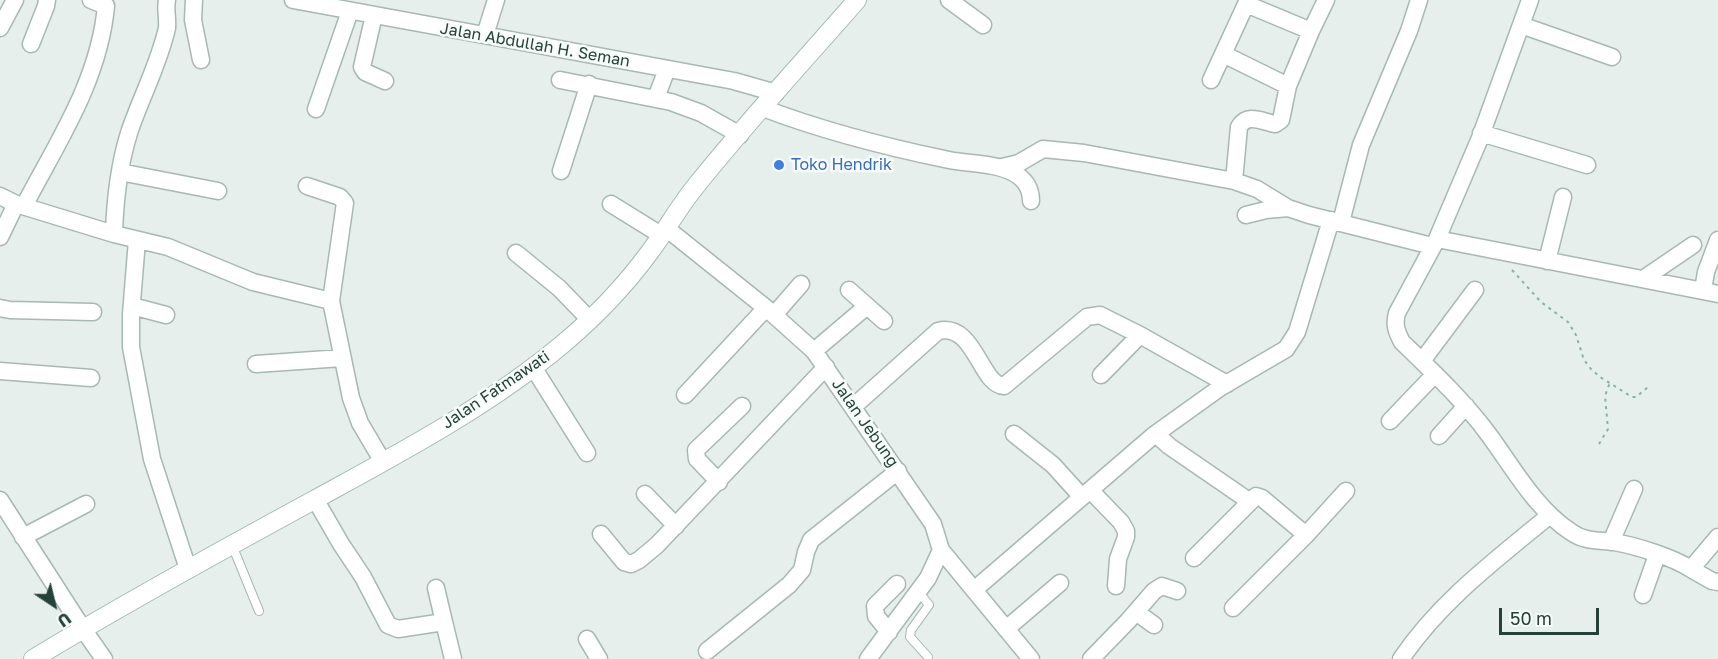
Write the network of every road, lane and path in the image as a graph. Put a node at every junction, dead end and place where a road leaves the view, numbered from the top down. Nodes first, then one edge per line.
1 (15, 0) edge
2 (47, 0) edge
3 (91, 0) edge
4 (167, 0) edge
5 (194, 0) edge
6 (293, 0) edge
7 (496, 0) edge
8 (857, 0) edge
9 (949, 0) edge
10 (1326, 0) edge
11 (1419, 0) edge
12 (1530, 0) edge
13 (1247, 1) edge
14 (320, 2) edge
15 (350, 11) junction
16 (375, 15) junction
17 (983, 25) dead end
18 (1521, 25) junction
19 (0, 28) edge
20 (1311, 31) junction
21 (485, 35) junction
22 (31, 44) dead end
23 (1223, 54) junction
24 (1612, 57) dead end
25 (201, 60) dead end
26 (667, 69) junction
27 (560, 80) dead end
28 (1211, 80) dead end
29 (385, 81) dead end
30 (589, 84) junction
31 (1288, 86) junction
32 (776, 93) junction
33 (656, 98) junction
34 (762, 108) junction
35 (316, 109) dead end
36 (1481, 133) junction
37 (740, 135) junction
38 (1587, 165) dead end
39 (1002, 167) junction
40 (561, 171) dead end
41 (120, 172) junction
42 (1234, 181) junction
43 (307, 186) dead end
44 (219, 191) dead end
45 (0, 196) edge
46 (1563, 197) dead end
47 (1030, 201) dead end
48 (612, 204) dead end
49 (20, 205) junction
50 (1288, 208) junction
51 (1246, 216) dead end
52 (1336, 221) junction
53 (664, 232) junction
54 (114, 234) junction
55 (0, 237) edge
56 (138, 240) junction
57 (1718, 240) edge
58 (1435, 243) junction
59 (1693, 245) dead end
60 (516, 253) dead end
61 (1500, 253) junction
62 (1547, 261) junction
63 (1643, 279) junction
64 (801, 284) dead end
65 (849, 290) dead end
66 (1475, 290) dead end
67 (1710, 292) edge
68 (331, 301) junction
69 (132, 306) junction
70 (867, 306) junction
71 (0, 308) edge
72 (770, 311) junction
73 (93, 312) dead end
74 (166, 315) dead end
75 (590, 320) junction
76 (884, 321) dead end
77 (1140, 335) junction
78 (814, 351) junction
79 (342, 358) junction
80 (1422, 361) junction
81 (256, 364) dead end
82 (533, 367) junction
83 (826, 367) junction
84 (0, 371) edge
85 (1435, 374) junction
86 (1101, 375) dead end
87 (91, 378) dead end
88 (1610, 382) junction
89 (1227, 384) junction
90 (1648, 387) dead end
91 (685, 395) dead end
92 (742, 406) dead end
93 (1466, 406) junction
94 (853, 407) junction
95 (1390, 421) dead end
96 (1014, 434) dead end
97 (1156, 434) junction
98 (1439, 436) dead end
99 (1599, 444) dead end
100 (587, 453) dead end
101 (383, 462) junction
102 (898, 471) junction
103 (718, 482) junction
104 (1634, 489) dead end
105 (1346, 491) dead end
106 (645, 494) dead end
107 (1086, 494) junction
108 (315, 499) junction
109 (0, 500) edge
110 (1249, 501) junction
111 (86, 504) dead end
112 (1550, 515) junction
113 (676, 526) junction
114 (601, 534) dead end
115 (1306, 535) junction
116 (23, 537) junction
117 (1718, 537) edge
118 (1611, 542) junction
119 (232, 545) junction
120 (941, 550) junction
121 (1657, 555) junction
122 (1194, 558) dead end
123 (188, 569) junction
124 (1691, 569) junction
125 (1718, 582) edge
126 (1060, 583) dead end
127 (897, 584) dead end
128 (1116, 586) dead end
129 (436, 588) dead end
130 (974, 590) junction
131 (918, 591) junction
132 (1177, 591) dead end
133 (1643, 595) dead end
134 (1233, 608) dead end
135 (259, 611) dead end
136 (1136, 612) junction
137 (444, 622) junction
138 (1154, 625) dead end
139 (82, 628) junction
140 (1006, 629) junction
141 (889, 632) junction
142 (587, 639) dead end
143 (707, 651) dead end
144 (928, 657) dead end
145 (1029, 658) edge
146 (33, 659) edge
147 (104, 659) edge
148 (453, 659) edge
149 (599, 659) edge
150 (868, 659) edge
151 (1091, 659) edge
152 (1401, 659) edge

1 - 19 street
2 - 22 street
3 - 49 street
4 - 41 street
5 - 25 street
6 - 14 street, Jalan Abdullah H. Seman
7 - 21 street
8 - 32 street, Jalan Fatmawati
9 - 17 street
10 - 20 street
11 - 52 street
12 - 18 street
13 - 20 street
13 - 23 street
14 - 15 street, Jalan Abdullah H. Seman
15 - 16 street, Jalan Abdullah H. Seman
15 - 35 street
16 - 21 street, Jalan Abdullah H. Seman
16 - 29 street
18 - 24 street
18 - 36 street
20 - 31 street
21 - 26 street, Jalan Abdullah H. Seman
23 - 28 street
23 - 31 street
26 - 32 street, Jalan Abdullah H. Seman
26 - 33 street
27 - 30 street
30 - 33 street
30 - 40 street
31 - 42 street
32 - 34 street, Jalan Fatmawati
33 - 37 street
34 - 37 street, Jalan Fatmawati
34 - 39 street
36 - 38 street
36 - 58 street
37 - 53 street, Jalan Fatmawati
39 - 42 street
39 - 47 street
41 - 44 street
41 - 54 street
42 - 50 street
43 - 68 street
45 - 49 street
46 - 62 street
48 - 53 street, Jalan Jebung
49 - 54 street
49 - 55 street
50 - 51 street
50 - 52 street
52 - 58 street
52 - 89 street
53 - 72 street, Jalan Jebung
53 - 75 street, Jalan Fatmawati
54 - 56 street
56 - 68 street
56 - 69 street
57 - 67 street
58 - 61 street
58 - 80 street
59 - 63 street
60 - 75 street
61 - 62 street
61 - 88 path
62 - 63 street
63 - 67 street
64 - 72 street
65 - 70 street
66 - 80 street
68 - 79 street
69 - 74 street
69 - 123 street
70 - 76 street
70 - 78 street
71 - 73 street
72 - 78 street, Jalan Jebung
72 - 91 street
75 - 82 street, Jalan Fatmawati
77 - 86 street
77 - 89 street
77 - 94 street
78 - 83 street, Jalan Jebung
79 - 81 street
79 - 101 street
80 - 85 street
82 - 100 street
82 - 101 street, Jalan Fatmawati
83 - 94 street, Jalan Jebung
83 - 103 street
84 - 87 street
85 - 93 street
85 - 95 street
88 - 90 path
88 - 99 path
89 - 97 street
92 - 103 street
93 - 98 street
93 - 112 street
94 - 102 street, Jalan Jebung
96 - 107 street
97 - 107 street
97 - 110 street
101 - 108 street, Jalan Fatmawati
102 - 120 street, Jalan Jebung
102 - 143 street
103 - 113 street
104 - 118 street
105 - 115 street
106 - 113 street
107 - 128 street
107 - 130 street
108 - 119 street, Jalan Fatmawati
108 - 137 street
109 - 116 street
110 - 115 street
110 - 122 street
111 - 116 street
112 - 118 street
112 - 152 street
113 - 114 street
115 - 134 street
116 - 139 street
117 - 124 street
118 - 121 street
119 - 123 street, Jalan Fatmawati
119 - 135 lane
120 - 130 street
120 - 131 street
121 - 124 street
121 - 133 street
123 - 139 street, Jalan Fatmawati
124 - 125 street
126 - 140 street
127 - 141 street
129 - 137 street
130 - 140 street
131 - 141 street
131 - 144 lane
132 - 136 street
136 - 138 street
136 - 151 street
137 - 148 street
139 - 146 street, Jalan Fatmawati
139 - 147 street
140 - 145 street
141 - 150 street
142 - 149 street

